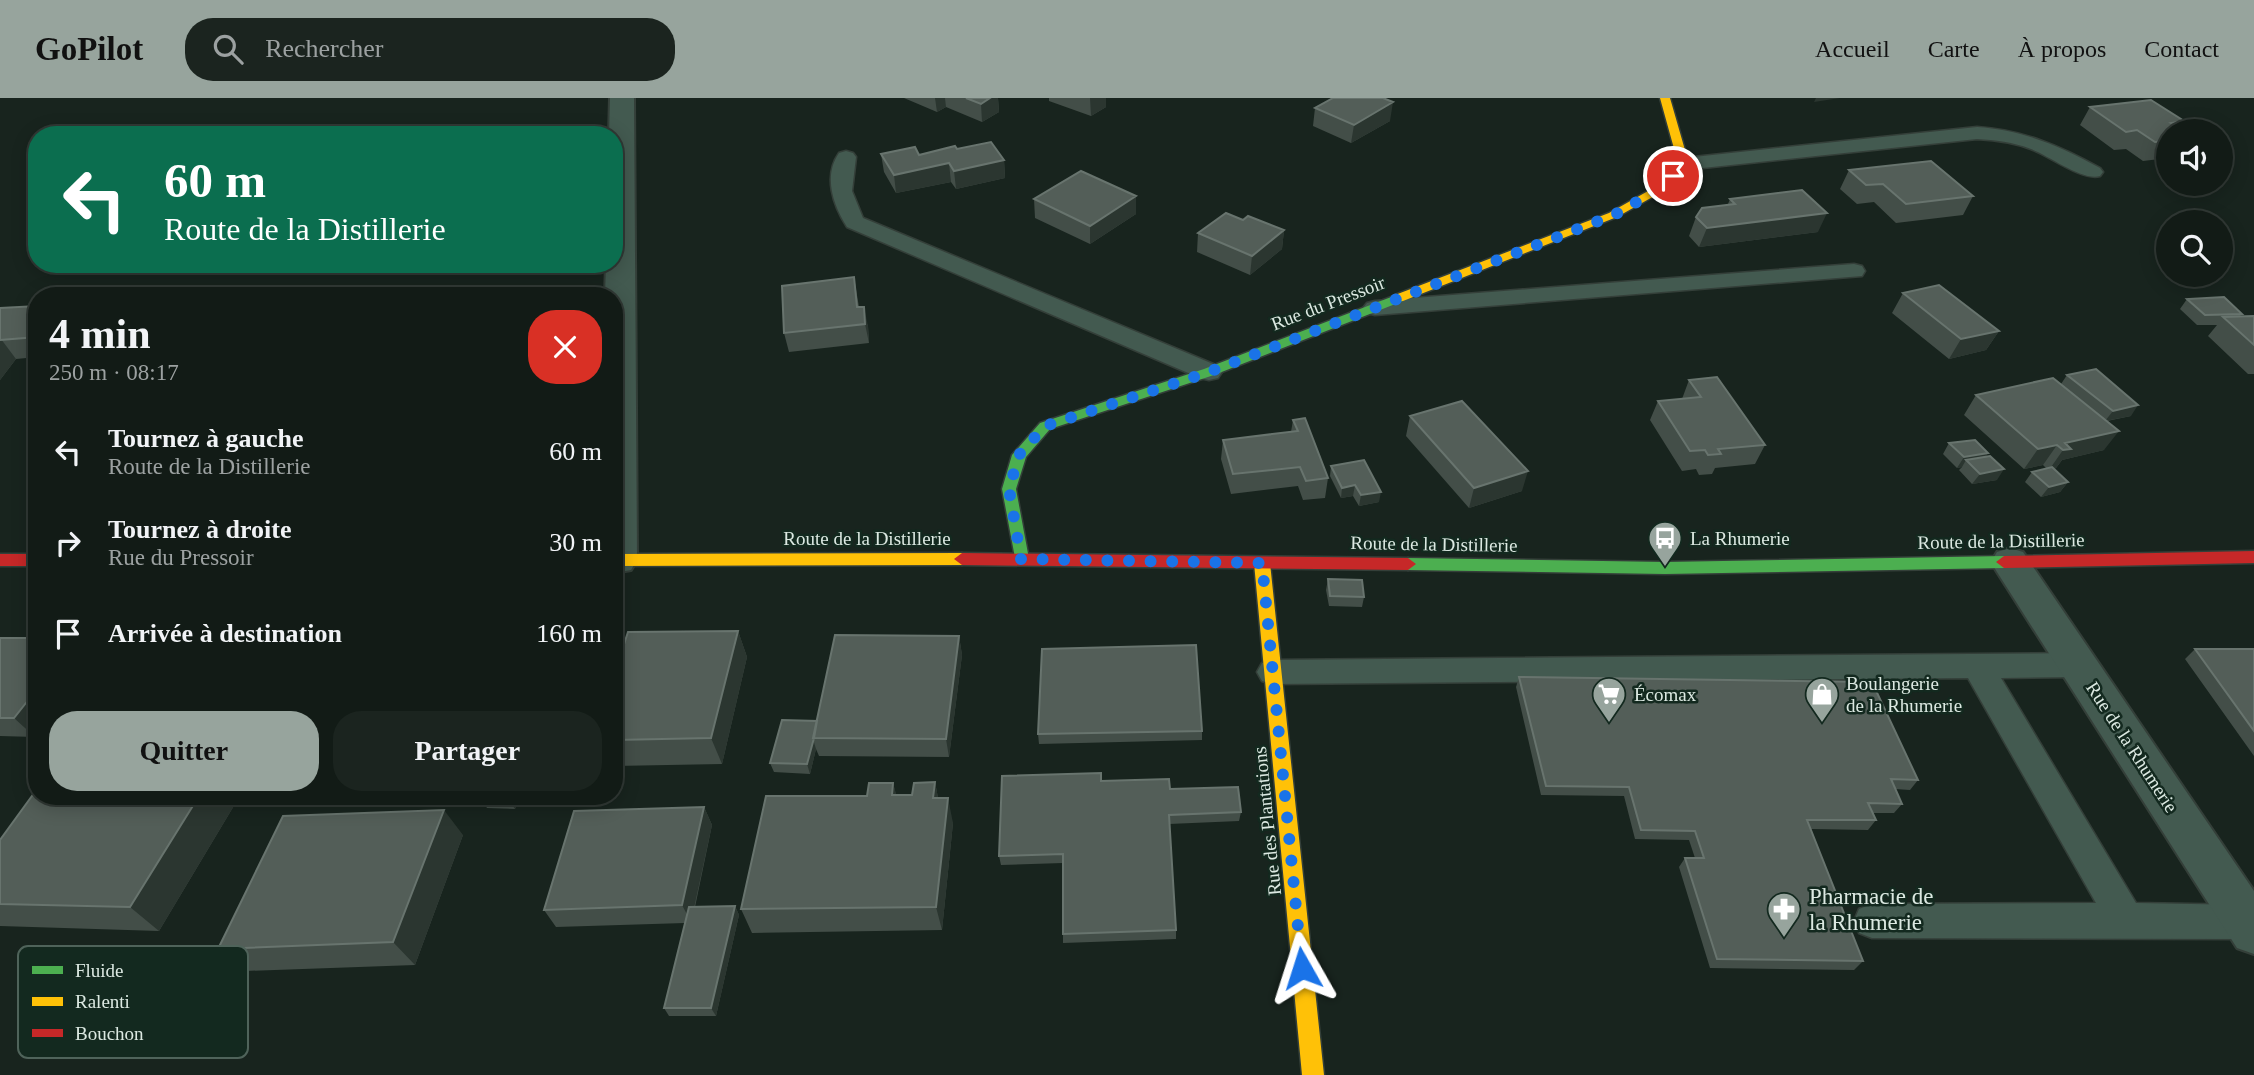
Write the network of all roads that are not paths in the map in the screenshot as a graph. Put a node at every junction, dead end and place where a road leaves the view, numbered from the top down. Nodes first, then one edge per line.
1 (622, 98) edge
2 (1665, 98) edge
3 (622, 126) edge
4 (846, 157) dead end
5 (1684, 164) junction
6 (2092, 172) dead end
7 (1854, 271) dead end
8 (1375, 308) junction
9 (1209, 372) junction
10 (2254, 557) edge
11 (1021, 559) junction
12 (0, 560) edge
13 (28, 560) edge
14 (623, 560) edge
15 (2010, 562) junction
16 (1262, 563) junction
17 (2078, 665) junction
18 (1977, 666) junction
19 (1273, 672) junction
20 (2126, 920) junction
21 (1872, 921) dead end
22 (2251, 927) edge
23 (1313, 1075) edge

1 - 3 street
2 - 5 street
4 - 9 lane
5 - 6 lane
5 - 8 street, Rue du Pressoir
7 - 8 lane
8 - 9 street, Rue du Pressoir
9 - 11 street, Rue du Pressoir
10 - 15 street, Route de la Distillerie
11 - 14 street, Route de la Distillerie
11 - 16 street, Route de la Distillerie
12 - 13 street
15 - 16 street, Route de la Distillerie
15 - 17 street, Rue de la Rhumerie
16 - 19 street, Rue des Plantations
17 - 18 lane
17 - 22 street, Rue de la Rhumerie
18 - 19 lane
18 - 20 lane
19 - 23 street, Rue des Plantations
20 - 21 lane
20 - 22 lane

